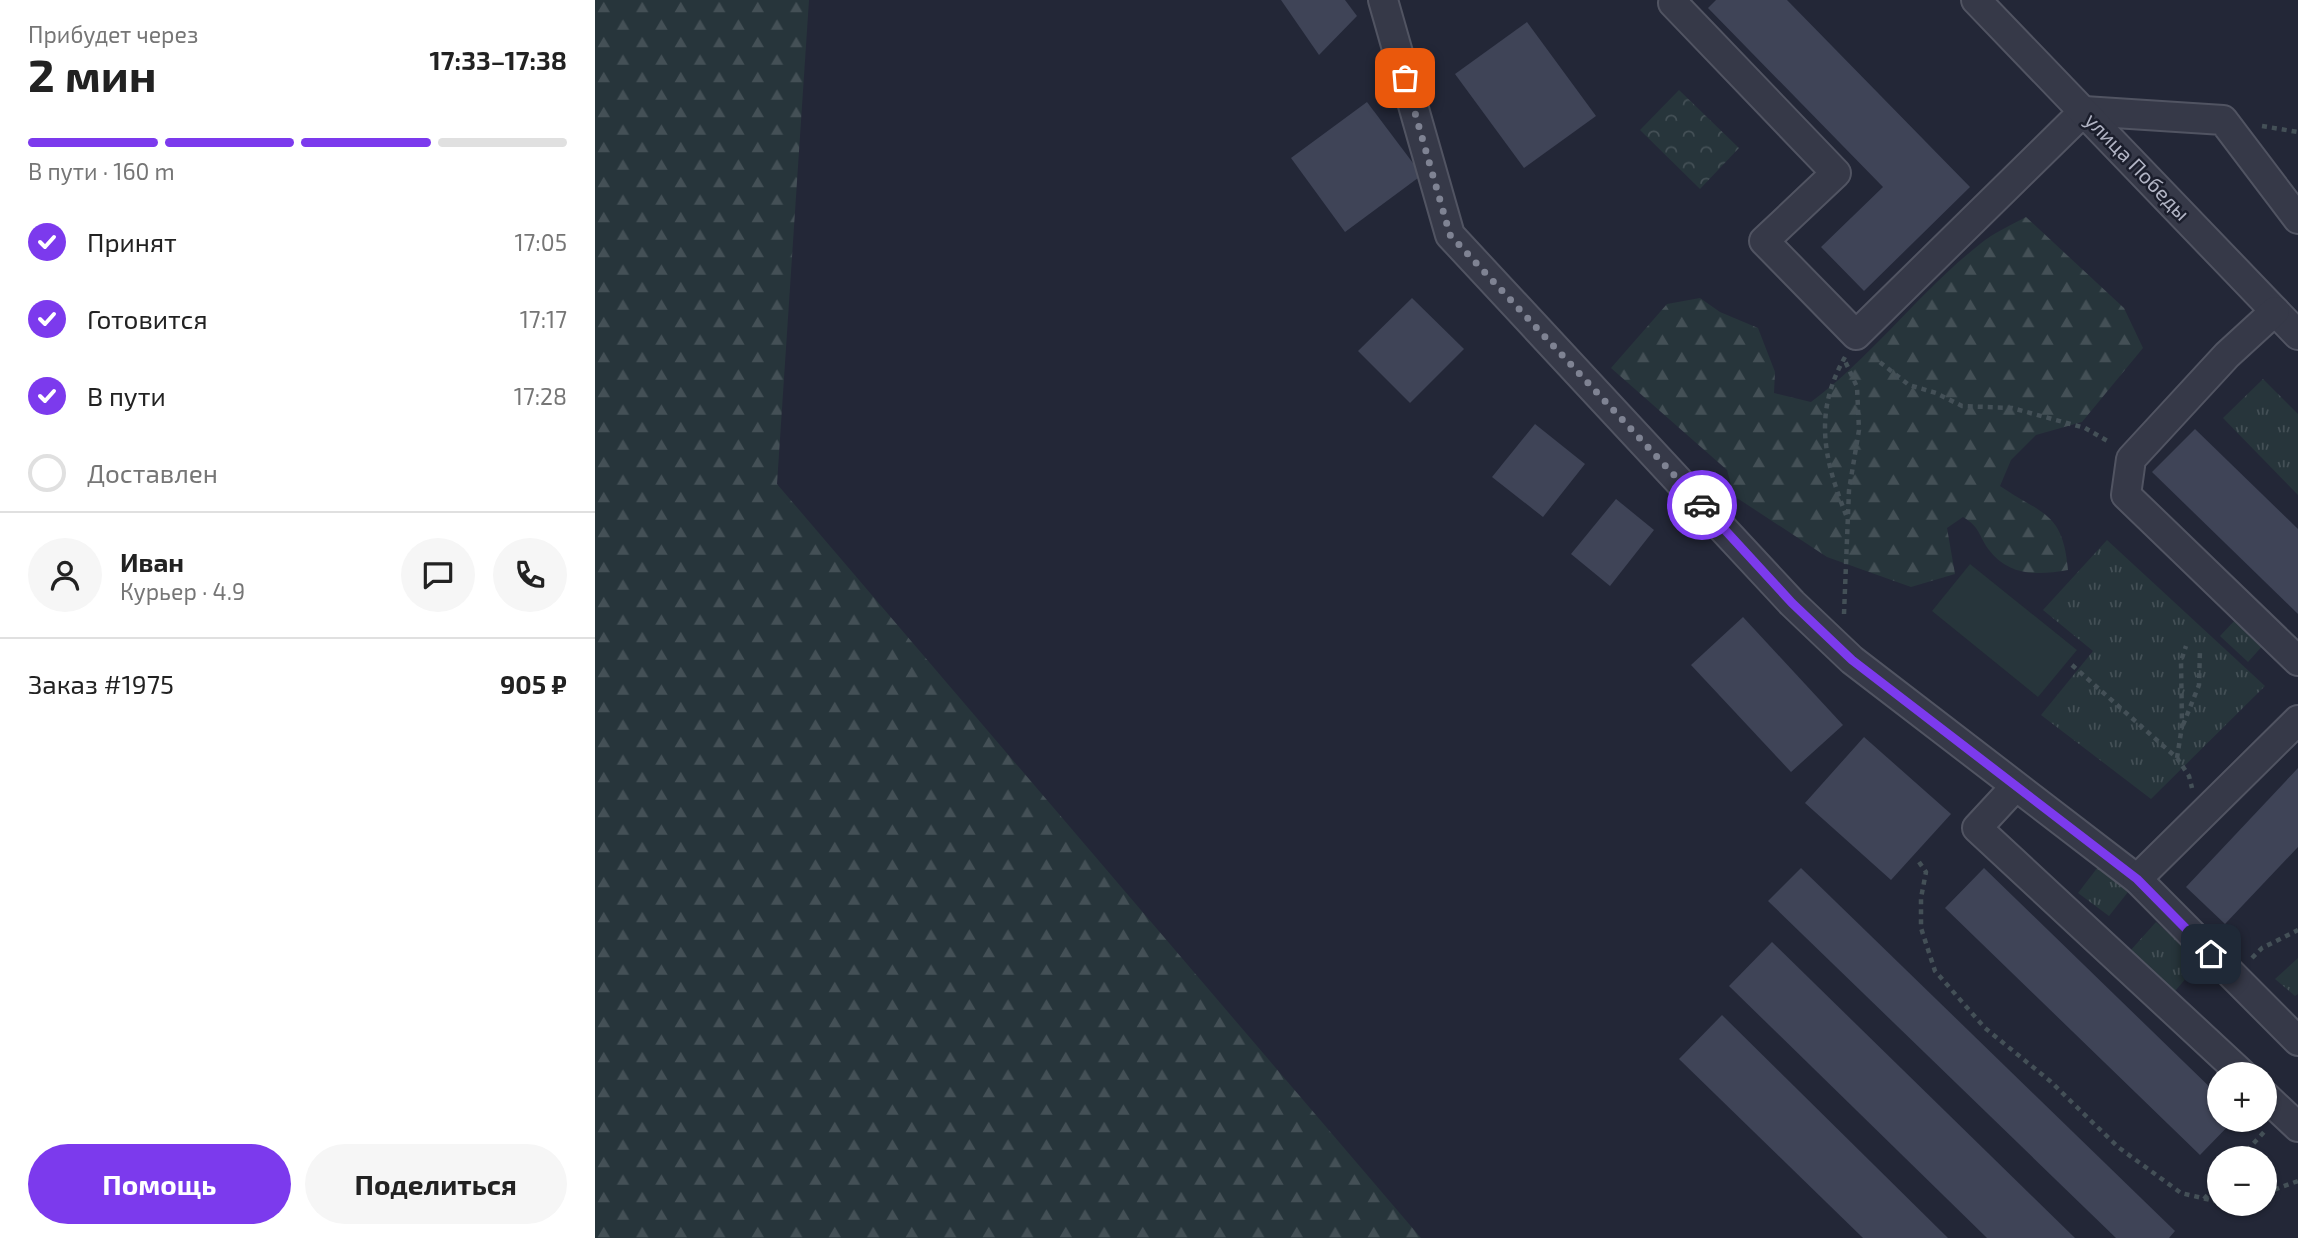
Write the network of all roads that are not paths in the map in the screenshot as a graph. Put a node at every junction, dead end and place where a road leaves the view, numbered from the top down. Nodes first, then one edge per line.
1 (1383, 0) edge
2 (1676, 0) edge
3 (1976, 0) edge
4 (2084, 111) junction
5 (2298, 219) edge
6 (2275, 311) junction
7 (2298, 335) edge
8 (2298, 661) edge
9 (2298, 720) edge
10 (2015, 787) junction
11 (2137, 879) junction
12 (2298, 1041) edge
13 (2229, 1062) edge

1 - 10 street
2 - 4 street
3 - 4 street, улица Победы
4 - 5 street
4 - 6 street, улица Победы
6 - 7 street, улица Победы
6 - 8 street
9 - 11 street
10 - 11 street
10 - 13 street
11 - 12 street

